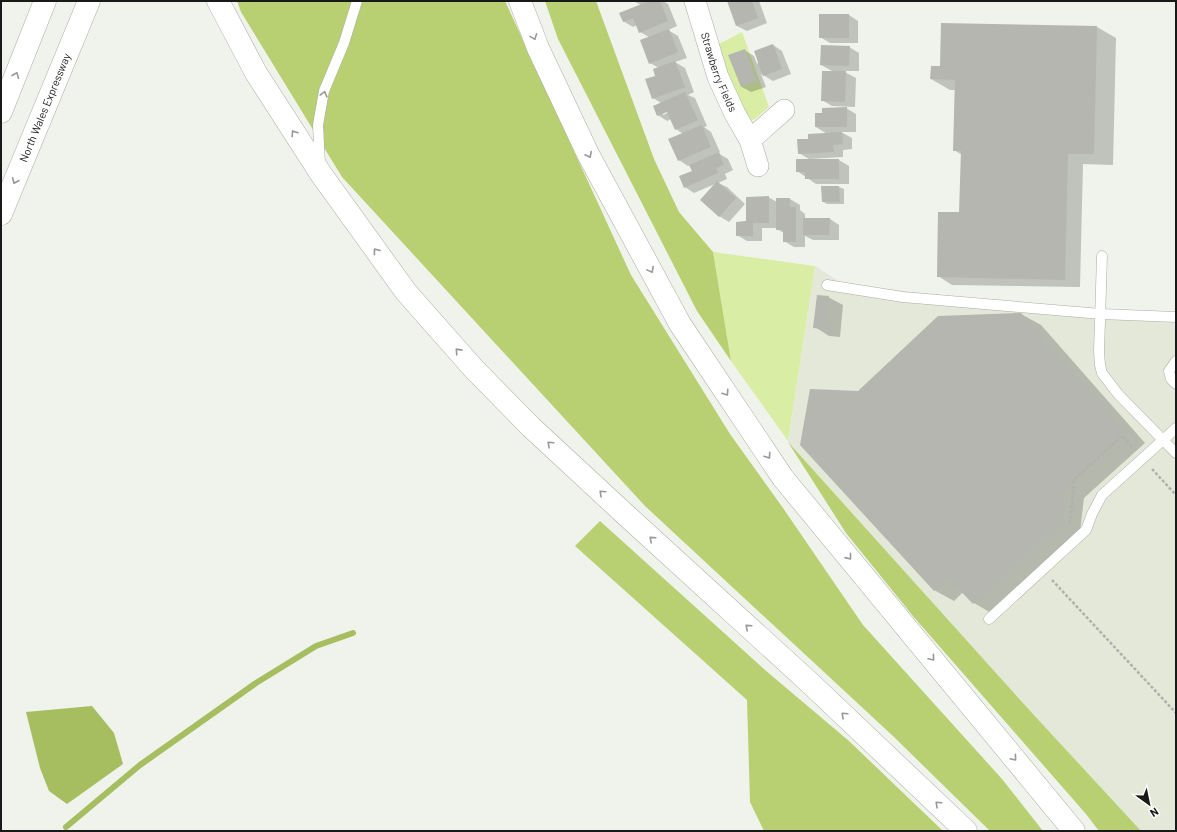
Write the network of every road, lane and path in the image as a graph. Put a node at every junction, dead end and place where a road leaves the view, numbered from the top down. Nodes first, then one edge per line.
1 (45, 1) edge
2 (218, 1) edge
3 (357, 1) edge
4 (520, 1) edge
5 (694, 1) edge
6 (86, 8) edge
7 (784, 110) dead end
8 (1, 112) edge
9 (750, 140) junction
10 (758, 166) dead end
11 (321, 174) junction
12 (1, 214) edge
13 (1102, 256) dead end
14 (827, 285) dead end
15 (1101, 314) junction
16 (1176, 316) edge
17 (1176, 361) edge
18 (1176, 384) edge
19 (1176, 428) edge
20 (1163, 440) junction
21 (1176, 453) edge
22 (1043, 569) junction
23 (989, 619) dead end
24 (1176, 712) edge
25 (966, 831) edge
26 (1074, 831) edge

8 -> 1 highway
11 -> 2 highway
11 -> 3 lane
4 -> 26 highway
5 - 9 street, Strawberry Fields
6 -> 12 highway, North Wales Expressway
7 - 9 street
9 - 10 street, Strawberry Fields
25 -> 11 highway
13 - 15 lane
14 - 15 lane
15 - 16 lane
15 - 20 lane
17 - 18 lane
19 - 20 lane
20 - 21 lane
20 - 22 lane
22 - 23 lane
22 - 24 path

